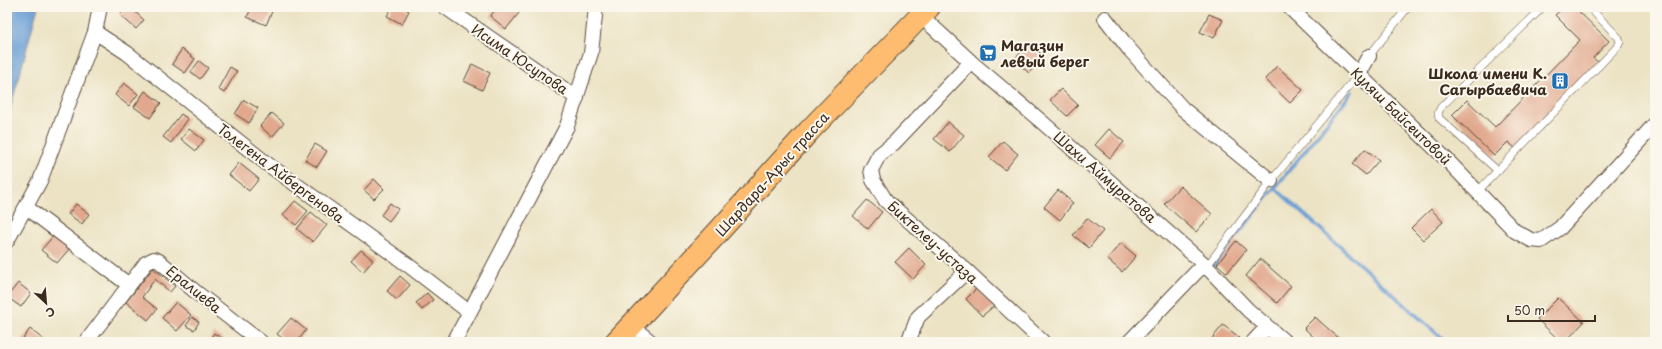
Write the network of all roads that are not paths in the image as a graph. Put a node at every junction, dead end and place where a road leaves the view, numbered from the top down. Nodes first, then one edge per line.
1 (100, 7) edge
2 (444, 7) edge
3 (596, 7) edge
4 (1289, 7) edge
5 (1408, 7) edge
6 (1543, 7) edge
7 (1589, 7) edge
8 (925, 12) edge
9 (1105, 18) dead end
10 (95, 32) junction
11 (1368, 56) joint
12 (971, 62) junction
13 (1359, 74) junction
14 (577, 98) junction
15 (1655, 124) edge
16 (1498, 171) junction
17 (1271, 182) junction
18 (1477, 192) junction
19 (26, 207) junction
20 (7, 241) edge
21 (1205, 265) junction
22 (967, 272) junction
23 (129, 285) junction
24 (469, 312) junction
25 (632, 326) junction
26 (1266, 327) junction
27 (86, 342) edge
28 (261, 342) edge
29 (454, 342) edge
30 (616, 342) edge
31 (651, 342) edge
32 (908, 342) edge
33 (1043, 342) edge
34 (1129, 342) edge
35 (1253, 342) edge
36 (1284, 342) edge

1 - 10 street
2 - 14 street, Исима Юсупова
3 - 14 street
4 - 13 street, Куляш Байсеитовой
5 - 11 lane
6 - 16 lane
7 - 16 lane
8 - 12 street, Шахи Аймуратова
8 - 25 main road, Шардара-Арыс трасса
9 - 17 street
10 - 19 street
10 - 24 street, Толегена Айбергенова
11 - 13 street
12 - 21 street, Шахи Аймуратова
12 - 22 street, Биктелеу-устаза
13 - 17 lane
13 - 18 street, Куляш Байсеитовой
14 - 24 street
15 - 18 street, Куляш Байсеитовой
16 - 18 lane
17 - 21 lane
19 - 20 street
19 - 23 street
21 - 26 street, Шахи Аймуратова
21 - 34 street
22 - 32 street
22 - 33 street, Биктелеу-устаза
23 - 27 street, Ералиева
23 - 28 street, Ералиева
24 - 29 street
25 - 30 main road, Шардара-Арыс трасса
25 - 31 street
26 - 35 street
26 - 36 street, Шахи Аймуратова

